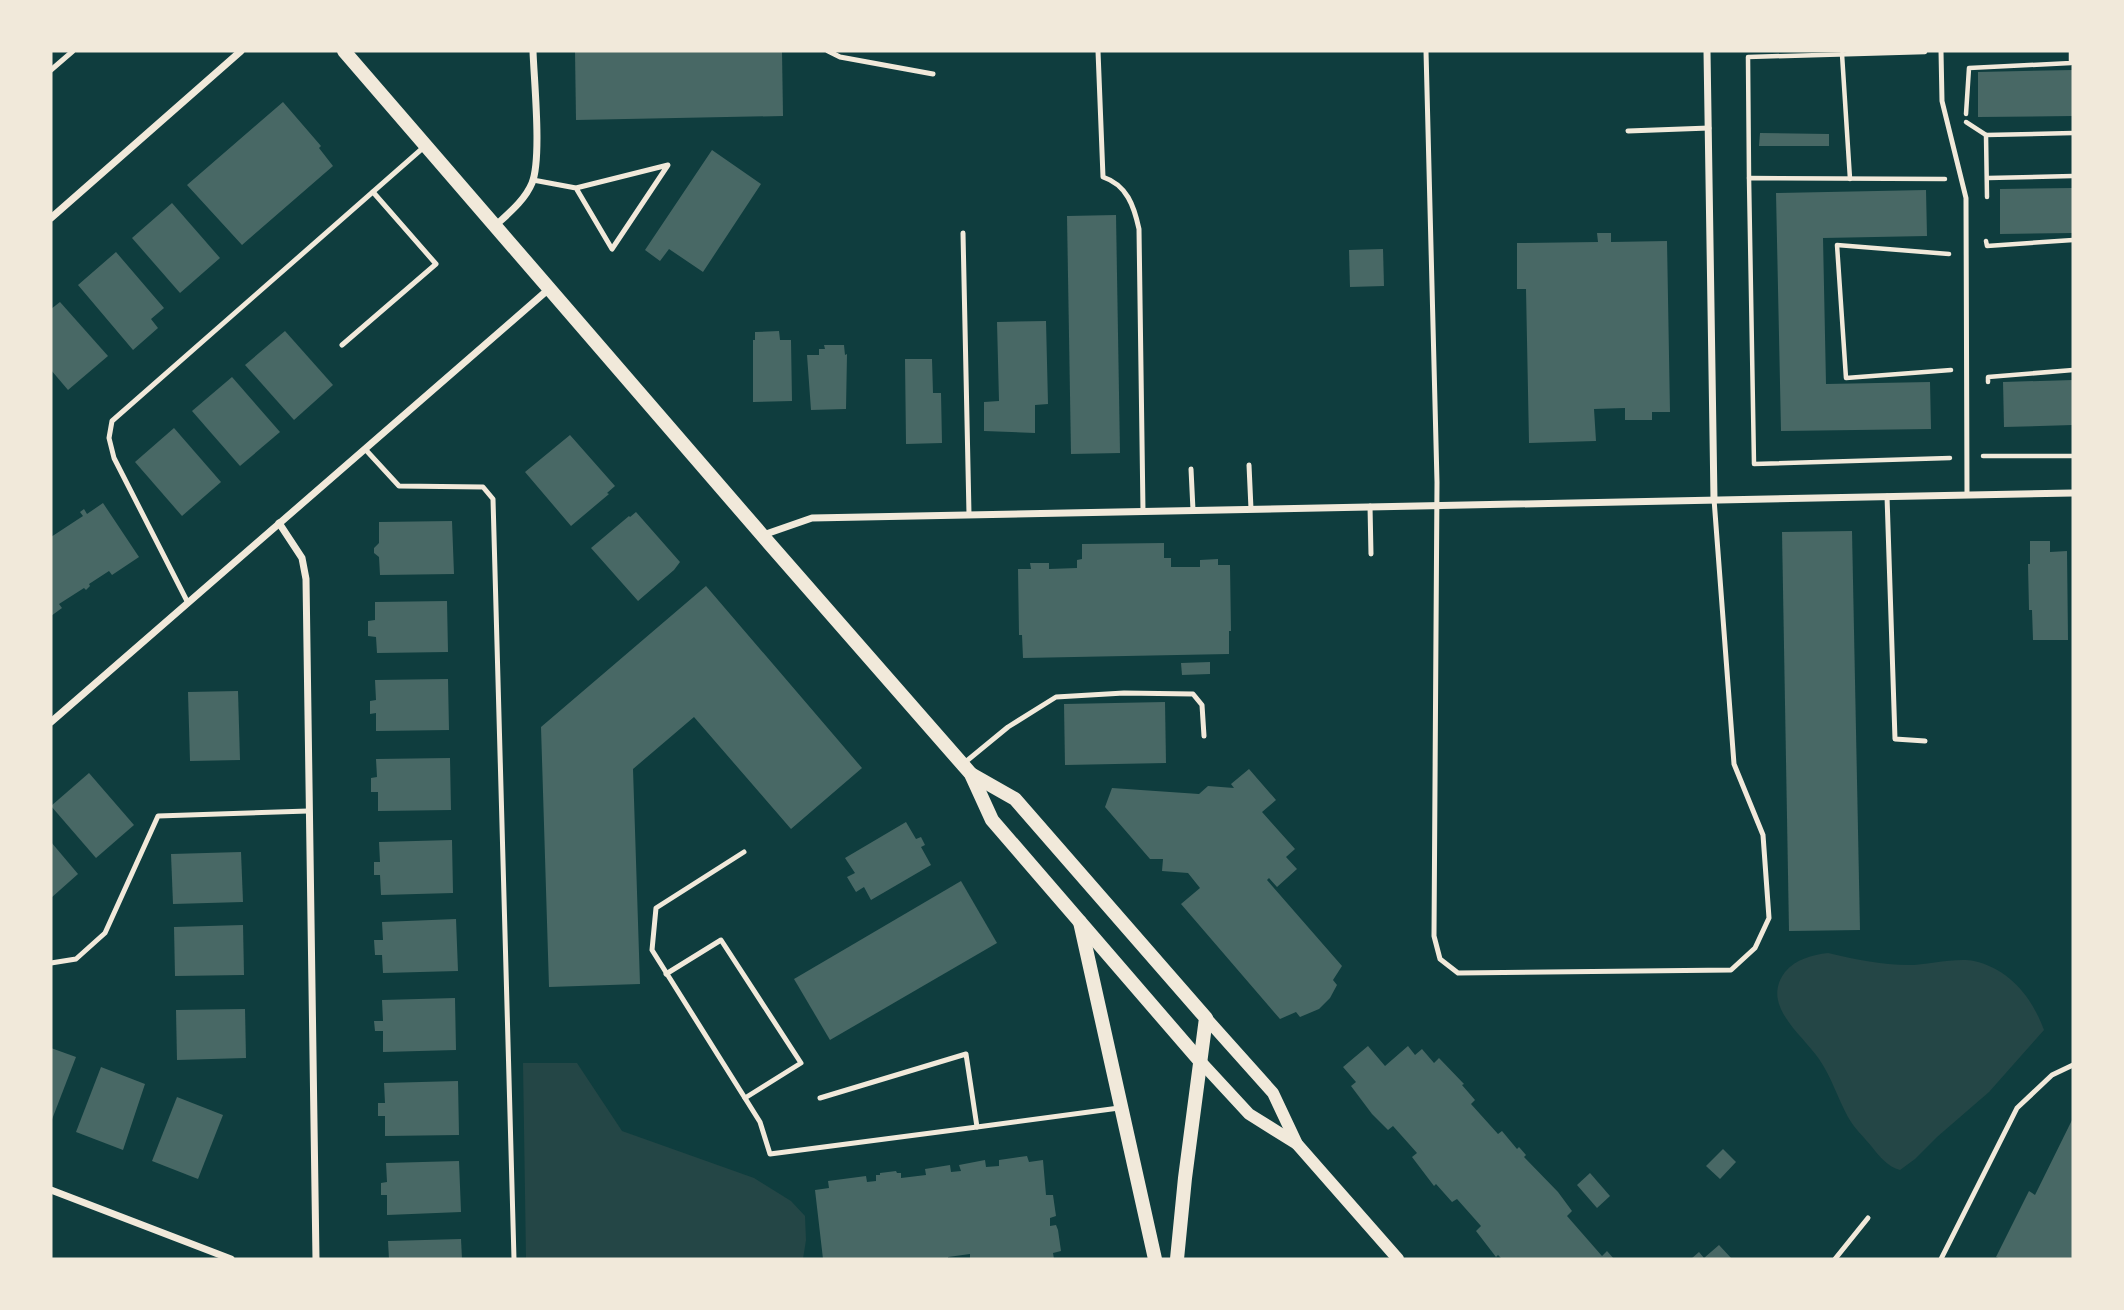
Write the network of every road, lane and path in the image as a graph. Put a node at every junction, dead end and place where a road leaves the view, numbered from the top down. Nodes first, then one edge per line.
1 (73, 51) edge
2 (241, 51) edge
3 (344, 51) edge
4 (533, 51) edge
5 (828, 51) edge
6 (1098, 51) edge
7 (1426, 51) edge
8 (1707, 51) edge
9 (1930, 51) edge
10 (1941, 51) edge
11 (2071, 51) edge
12 (1748, 54) edge
13 (1842, 54) junction
14 (1930, 61) dead end
15 (51, 70) edge
16 (933, 74) dead end
17 (1709, 128) junction
18 (1628, 131) dead end
19 (2073, 133) edge
20 (1986, 135) junction
21 (426, 145) junction
22 (1946, 172) dead end
23 (2073, 176) edge
24 (1749, 178) junction
25 (1988, 178) junction
26 (1850, 179) junction
27 (533, 180) junction
28 (576, 188) junction
29 (373, 192) junction
30 (1987, 204) dead end
31 (51, 218) edge
32 (496, 225) junction
33 (963, 233) dead end
34 (1986, 237) dead end
35 (2073, 240) edge
36 (1952, 245) dead end
37 (550, 288) junction
38 (342, 345) dead end
39 (2073, 370) edge
40 (1952, 383) dead end
41 (1987, 390) dead end
42 (1986, 443) dead end
43 (365, 449) junction
44 (1966, 456) junction
45 (1986, 456) junction
46 (2073, 456) edge
47 (1249, 465) dead end
48 (1191, 469) dead end
49 (2073, 493) edge
50 (1967, 495) junction
51 (1886, 496) junction
52 (1714, 499) junction
53 (1437, 505) junction
54 (1370, 506) junction
55 (1251, 509) junction
56 (1193, 510) junction
57 (1143, 511) junction
58 (969, 514) junction
59 (279, 523) junction
60 (762, 535) junction
61 (1371, 554) dead end
62 (188, 603) junction
63 (51, 722) edge
64 (1204, 736) dead end
65 (1926, 741) dead end
66 (967, 769) junction
67 (308, 811) junction
68 (744, 852) dead end
69 (1079, 921) junction
70 (51, 963) edge
71 (666, 974) junction
72 (1206, 1018) junction
73 (1200, 1061) junction
74 (2073, 1065) edge
75 (745, 1098) junction
76 (820, 1098) dead end
77 (1122, 1108) junction
78 (977, 1127) junction
79 (1297, 1144) junction
80 (51, 1191) edge
81 (1868, 1218) dead end
82 (231, 1259) edge
83 (316, 1259) edge
84 (514, 1259) edge
85 (1155, 1259) edge
86 (1177, 1259) edge
87 (1398, 1259) edge
88 (1835, 1259) edge
89 (1941, 1259) edge

1 - 15 lane
2 - 31 street
3 - 21 main road
4 - 27 street
5 - 16 lane
6 - 57 lane
7 - 53 lane
8 - 17 street
9 - 13 path
9 - 14 path
10 - 44 lane
11 - 20 path
12 - 13 path
12 - 24 path
13 - 26 path
17 - 18 lane
17 - 52 street
19 - 20 path
20 - 25 path
21 - 29 lane
21 - 32 main road
22 - 26 path
23 - 25 path
24 - 26 path
24 - 44 path
25 - 30 path
27 - 28 lane
27 - 32 street
28 - 28 lane
29 - 38 lane
29 - 62 lane
32 - 37 main road
33 - 58 lane
34 - 35 path
36 - 40 path
37 - 43 street
37 - 60 main road
39 - 41 path
42 - 45 path
43 - 59 street
43 - 84 lane
44 - 45 path
44 - 50 lane
45 - 46 path
47 - 55 lane
48 - 56 lane
49 - 50 street
50 - 51 street
51 - 52 street
51 - 65 lane
52 - 53 street
52 - 53 lane
53 - 54 street
54 - 55 street
54 - 61 lane
55 - 56 street
56 - 57 street
57 - 58 street
58 - 60 street
59 - 62 street
59 - 67 street
60 - 66 main road
62 - 63 street
64 - 66 lane
66 - 69 main road
66 - 72 main road
67 - 70 lane
67 - 83 street
68 - 71 lane
69 - 73 main road
69 - 77 main road
71 - 75 lane
71 - 75 lane
72 - 73 main road
72 - 79 street
73 - 79 street
73 - 86 main road
74 - 89 lane
75 - 78 lane
76 - 78 lane
77 - 78 lane
77 - 85 main road
79 - 87 street
80 - 82 street
81 - 88 lane

